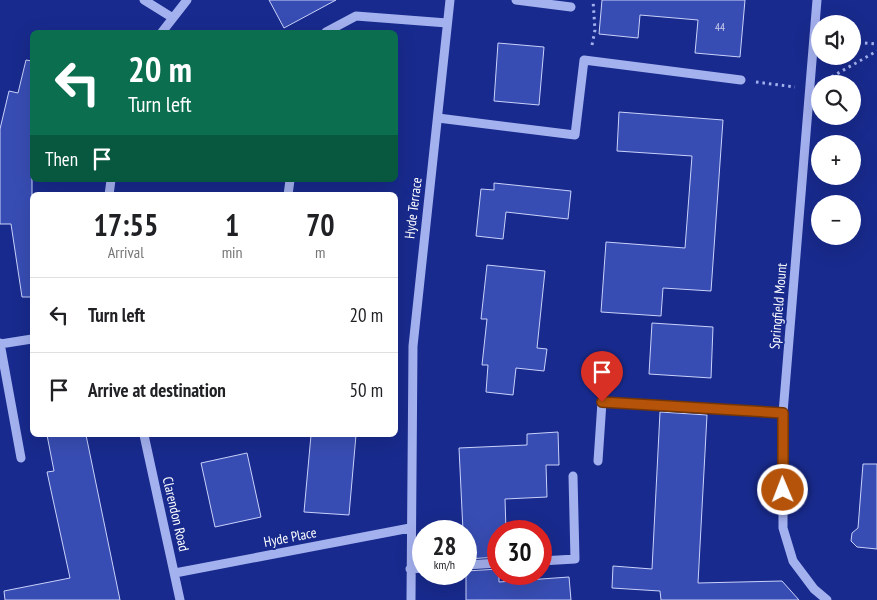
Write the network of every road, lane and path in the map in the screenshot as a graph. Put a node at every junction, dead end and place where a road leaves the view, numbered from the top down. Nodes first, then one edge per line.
1 (144, 0) edge
2 (187, 0) edge
3 (450, 0) edge
4 (516, 0) edge
5 (593, 0) edge
6 (816, 0) edge
7 (571, 7) dead end
8 (173, 18) junction
9 (448, 23) junction
10 (164, 30) edge
11 (330, 30) edge
12 (594, 30) dead end
13 (861, 43) edge
14 (877, 44) edge
15 (741, 80) dead end
16 (438, 118) junction
17 (30, 339) edge
18 (0, 344) edge
19 (783, 413) junction
20 (144, 437) edge
21 (21, 458) dead end
22 (598, 461) dead end
23 (573, 476) dead end
24 (410, 528) junction
25 (552, 560) edge
26 (410, 569) joint
27 (175, 572) junction
28 (180, 600) edge
29 (411, 600) edge
30 (827, 600) edge

1 - 8 street
2 - 8 street
3 - 9 street, Hyde Terrace
4 - 7 street
5 - 12 path
6 - 19 street, Springfield Mount
8 - 10 street
9 - 11 street
9 - 16 street, Hyde Terrace
13 - 14 path
15 - 16 street
16 - 24 street, Hyde Terrace
17 - 18 street
18 - 21 street
19 - 22 street
19 - 30 street, Springfield Mount
20 - 27 street, Clarendon Road
23 - 25 street
24 - 26 street, Hyde Terrace
24 - 27 street, Hyde Place
26 - 29 street, Hyde Terrace
27 - 28 street, Clarendon Road

